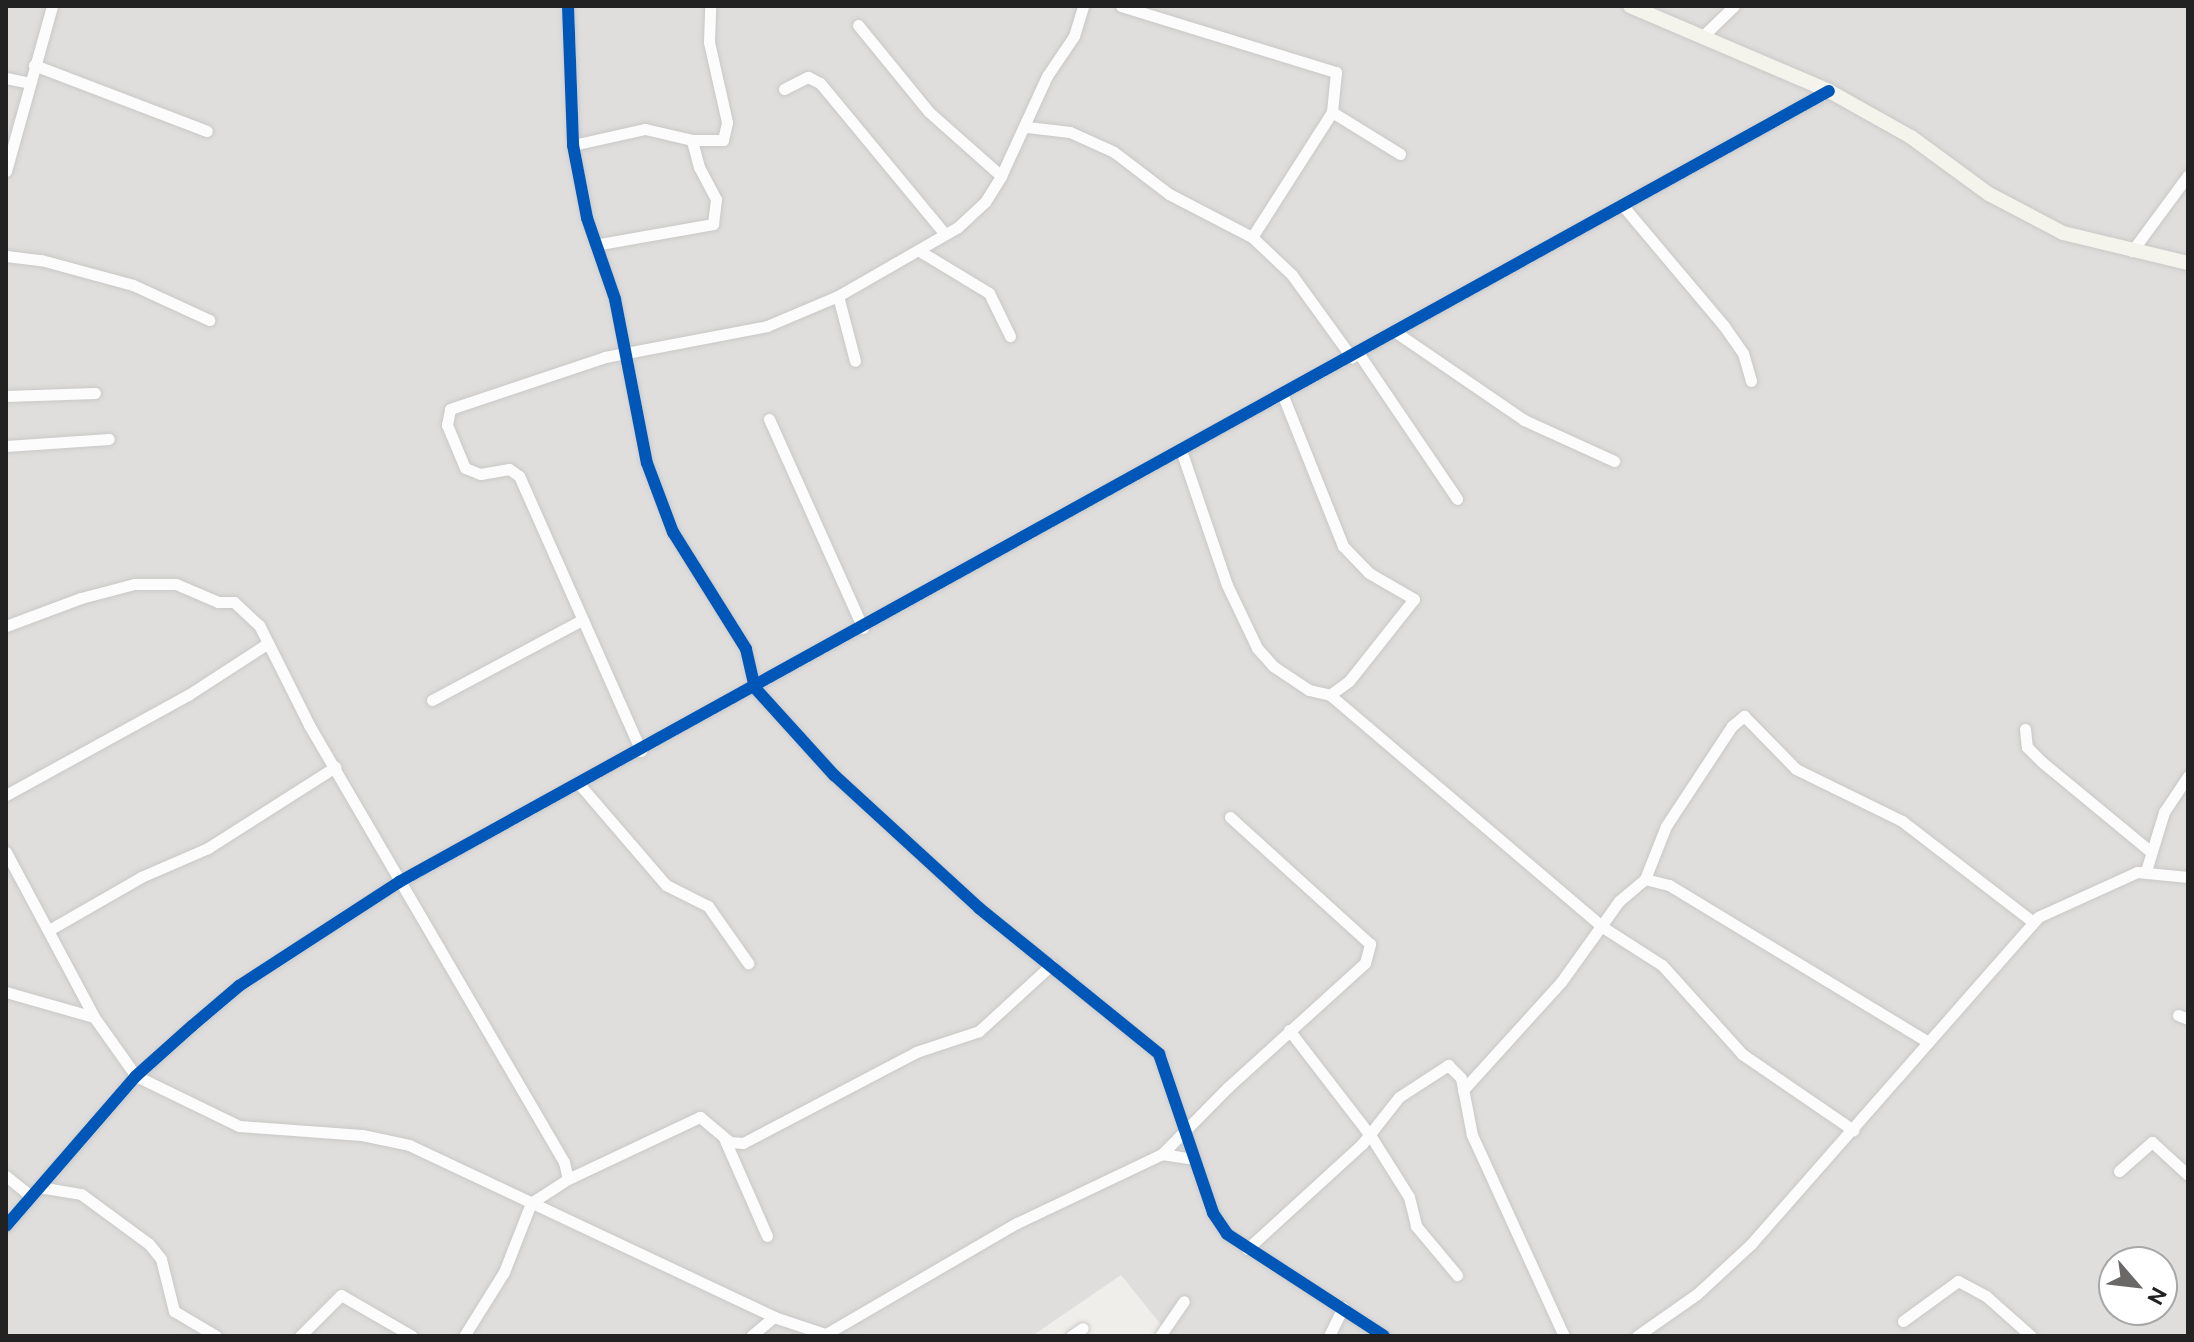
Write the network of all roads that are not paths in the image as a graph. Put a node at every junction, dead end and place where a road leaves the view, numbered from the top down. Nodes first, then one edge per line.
1 (52, 6) edge
2 (568, 6) edge
3 (710, 6) edge
4 (1083, 6) edge
5 (1121, 6) edge
6 (1630, 6) edge
7 (1734, 6) edge
8 (858, 25) dead end
9 (1705, 34) junction
10 (34, 65) junction
11 (6, 78) edge
12 (29, 83) junction
13 (784, 89) dead end
14 (1829, 91) junction
15 (1332, 112) junction
16 (1027, 127) junction
17 (207, 131) dead end
18 (692, 140) junction
19 (573, 145) junction
20 (1400, 154) dead end
21 (6, 171) edge
22 (2188, 175) edge
23 (1001, 176) junction
24 (1623, 206) junction
25 (945, 234) junction
26 (1252, 237) junction
27 (600, 244) junction
28 (918, 250) junction
29 (2132, 251) junction
30 (6, 256) edge
31 (2188, 263) edge
32 (838, 296) junction
33 (209, 320) dead end
34 (1397, 333) junction
35 (1010, 336) dead end
36 (622, 355) junction
37 (1356, 356) junction
38 (855, 361) dead end
39 (1751, 381) dead end
40 (95, 393) dead end
41 (6, 396) edge
42 (1283, 396) junction
43 (769, 419) dead end
44 (109, 439) dead end
45 (6, 446) edge
46 (1182, 453) junction
47 (1614, 461) dead end
48 (1457, 499) dead end
49 (580, 621) junction
50 (6, 626) edge
51 (863, 628) junction
52 (268, 643) junction
53 (755, 688) junction
54 (1330, 695) junction
55 (432, 700) dead end
56 (2025, 729) dead end
57 (641, 751) junction
58 (335, 767) junction
59 (2188, 776) edge
60 (580, 785) junction
61 (6, 795) edge
62 (1230, 817) dead end
63 (6, 852) edge
64 (2151, 852) junction
65 (2146, 871) junction
66 (2188, 877) edge
67 (1645, 879) junction
68 (399, 882) junction
69 (2033, 922) junction
70 (1601, 926) junction
71 (49, 930) junction
72 (748, 963) dead end
73 (1051, 965) junction
74 (6, 992) edge
75 (94, 1017) junction
76 (1289, 1030) junction
77 (1928, 1042) junction
78 (136, 1076) junction
79 (1463, 1090) junction
80 (1185, 1129) junction
81 (1853, 1130) junction
82 (1370, 1135) junction
83 (724, 1138) junction
84 (1162, 1154) junction
85 (1195, 1159) junction
86 (2119, 1171) dead end
87 (2188, 1175) edge
88 (6, 1176) edge
89 (568, 1179) junction
90 (35, 1192) junction
91 (531, 1203) junction
92 (6, 1226) edge
93 (767, 1236) dead end
94 (1247, 1249) junction
95 (1457, 1275) dead end
96 (1184, 1301) dead end
97 (1343, 1307) junction
98 (774, 1317) junction
99 (1903, 1321) dead end
100 (1083, 1328) dead end
101 (829, 1335) edge
102 (216, 1336) edge
103 (300, 1336) edge
104 (412, 1336) edge
105 (464, 1336) edge
106 (751, 1336) edge
107 (1071, 1336) edge
108 (1160, 1336) edge
109 (1329, 1336) edge
110 (1384, 1336) edge
111 (1564, 1336) edge
112 (1637, 1336) edge
113 (2031, 1336) edge

1 - 10 street
2 - 19 street
3 - 18 street
4 - 16 street
5 - 15 street
6 - 9 street
7 - 9 street
8 - 23 street
9 - 14 street
10 - 12 street
10 - 17 street
11 - 12 street
12 - 21 street
13 - 25 street
14 - 24 street
14 - 29 street
15 - 20 street
15 - 26 street
16 - 23 street
16 - 26 street
18 - 19 street
18 - 27 street
19 - 27 street
22 - 29 street
23 - 25 street
24 - 34 street
24 - 39 street
25 - 28 street
26 - 37 street
27 - 36 street
28 - 32 street
28 - 35 street
29 - 31 street
30 - 33 street
32 - 36 street
32 - 38 street
34 - 37 street
34 - 47 street
36 - 49 street
36 - 53 street
37 - 42 street
37 - 48 street
40 - 41 street
42 - 46 street
42 - 54 street
43 - 51 street
44 - 45 street
46 - 51 street
46 - 54 street
49 - 55 street
49 - 57 street
50 - 52 street
51 - 53 street
52 - 58 street
52 - 61 street
53 - 57 street
53 - 73 street
54 - 70 street
56 - 64 street
57 - 60 street
58 - 68 street
58 - 71 street
59 - 64 street
60 - 68 street
60 - 72 street
62 - 76 street
63 - 71 street
64 - 65 street
65 - 66 street
65 - 69 street
67 - 69 street
67 - 70 street
67 - 77 street
68 - 78 street
68 - 89 street
69 - 77 street
70 - 79 street
70 - 81 street
71 - 75 street
73 - 80 street
73 - 83 street
74 - 75 street
75 - 78 street
76 - 80 street
76 - 82 street
77 - 81 street
78 - 90 street
78 - 91 street
79 - 82 street
79 - 111 street
80 - 84 street
80 - 85 street
81 - 112 street
82 - 94 street
82 - 95 street
83 - 89 street
83 - 93 street
84 - 85 street
84 - 101 street
85 - 94 street
86 - 87 street
88 - 90 street
89 - 91 street
90 - 92 street
90 - 102 street
91 - 98 street
91 - 105 street
94 - 97 street
96 - 108 street
97 - 109 street
97 - 110 street
98 - 101 street
98 - 106 street
99 - 113 street
100 - 107 street
103 - 104 street

